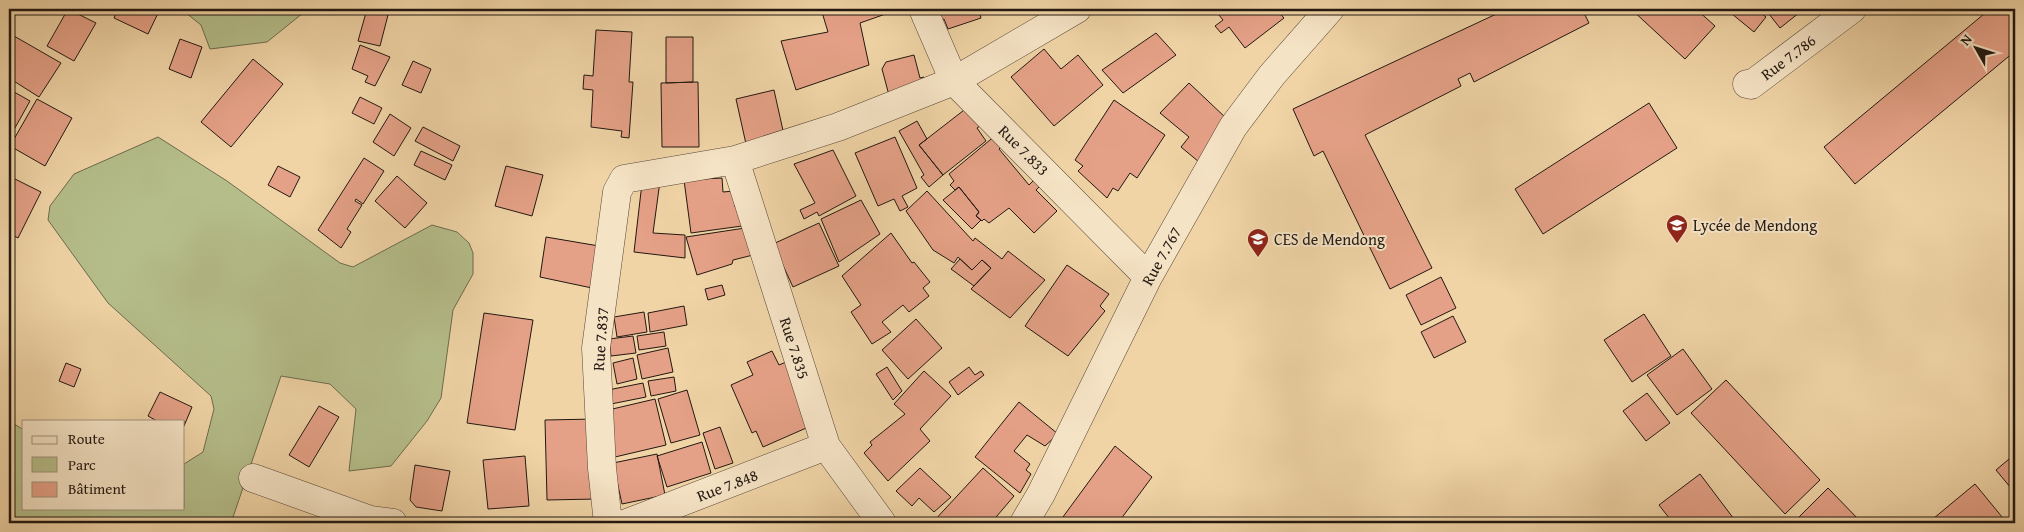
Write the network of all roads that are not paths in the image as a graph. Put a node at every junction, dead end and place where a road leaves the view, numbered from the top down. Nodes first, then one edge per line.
1 (923, 9) edge
2 (1077, 9) edge
3 (1330, 9) edge
4 (1852, 9) edge
5 (954, 81) junction
6 (1747, 84) dead end
7 (735, 160) junction
8 (1148, 277) junction
9 (826, 446) junction
10 (253, 478) dead end
11 (393, 523) edge
12 (608, 523) edge
13 (627, 523) edge
14 (882, 523) edge
15 (1024, 523) edge

1 - 5 street, Rue 7.833
2 - 5 street
3 - 8 street, Rue 7.767
4 - 6 street, Rue 7.786
5 - 7 street
5 - 8 street, Rue 7.833
7 - 9 street, Rue 7.835
7 - 12 street, Rue 7.837
8 - 15 street, Rue 7.767
9 - 13 street, Rue 7.848
9 - 14 street, Rue 7.835
10 - 11 street

